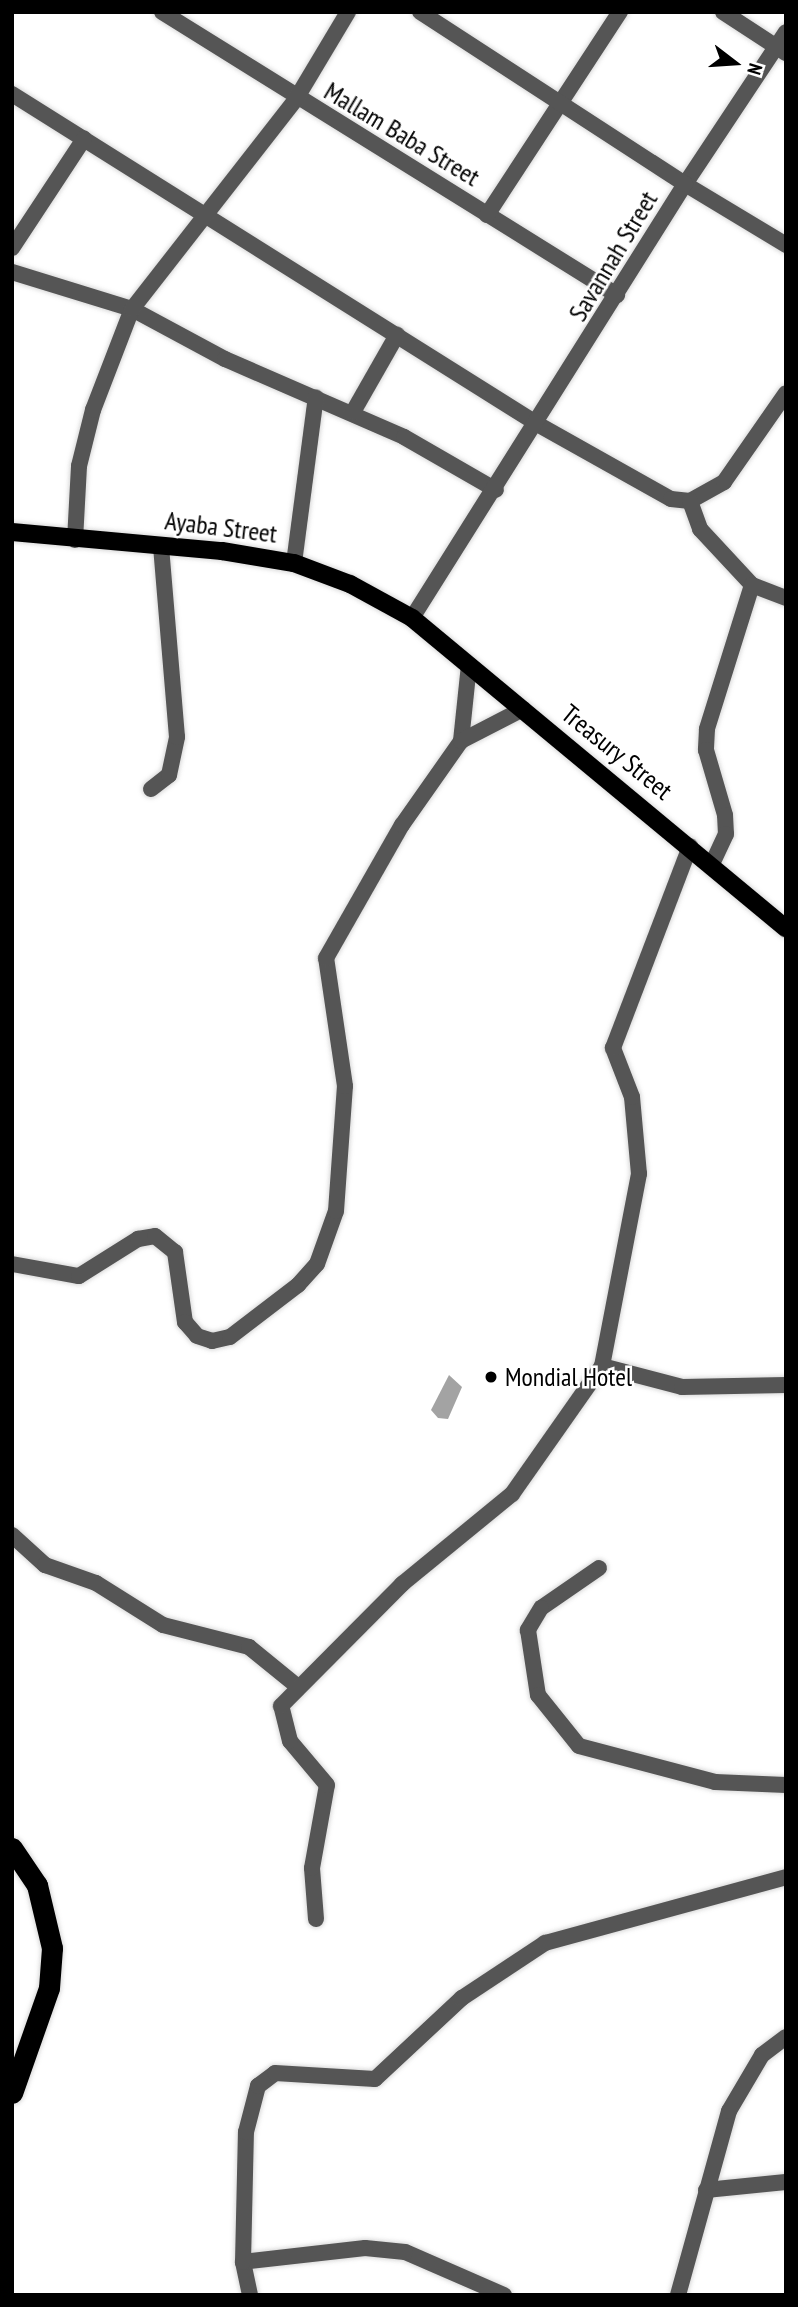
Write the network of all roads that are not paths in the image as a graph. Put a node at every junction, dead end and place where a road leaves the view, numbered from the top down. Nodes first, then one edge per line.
1 (162, 12) edge
2 (348, 12) edge
3 (620, 12) edge
4 (723, 12) edge
5 (431, 15) edge
6 (786, 32) edge
7 (781, 50) edge
8 (12, 94) edge
9 (296, 99) junction
10 (559, 100) junction
11 (84, 139) junction
12 (685, 184) junction
13 (207, 215) junction
14 (487, 215) junction
15 (786, 245) edge
16 (12, 248) edge
17 (12, 272) edge
18 (617, 295) junction
19 (132, 309) junction
20 (397, 335) junction
21 (786, 393) edge
22 (316, 397) junction
23 (353, 412) junction
24 (780, 414) edge
25 (539, 425) junction
26 (496, 490) junction
27 (690, 501) junction
28 (12, 532) edge
29 (75, 540) junction
30 (161, 546) junction
31 (293, 563) junction
32 (752, 585) junction
33 (786, 598) edge
34 (412, 618) junction
35 (469, 665) junction
36 (523, 709) junction
37 (461, 741) junction
38 (151, 789) dead end
39 (690, 846) junction
40 (712, 864) junction
41 (786, 929) edge
42 (12, 1264) edge
43 (601, 1366) junction
44 (786, 1385) edge
45 (12, 1535) edge
46 (599, 1568) dead end
47 (298, 1686) junction
48 (786, 1785) edge
49 (12, 1848) edge
50 (786, 1877) edge
51 (316, 1919) dead end
52 (786, 2037) edge
53 (12, 2093) edge
54 (786, 2182) edge
55 (706, 2190) junction
56 (243, 2262) junction
57 (250, 2295) edge
58 (504, 2295) edge
59 (678, 2295) edge

1 - 9 street, Mallam Baba Street
2 - 9 street
3 - 10 street
4 - 7 street
5 - 10 street, Savannah Street
6 - 7 street
7 - 12 street
8 - 11 street
9 - 13 street
9 - 14 street, Mallam Baba Street
10 - 12 street, Savannah Street
10 - 14 street
11 - 13 street
11 - 16 street
12 - 15 street
12 - 18 street, Savannah Street
13 - 19 street
13 - 20 street
14 - 18 street, Mallam Baba Street
17 - 19 street
18 - 25 street, Savannah Street
19 - 22 street
19 - 29 street
20 - 23 street
20 - 25 street
21 - 24 street
22 - 23 street
22 - 31 street
23 - 26 street
24 - 27 street
25 - 26 street, Savannah Street
25 - 27 street
26 - 34 street, Savannah Street
27 - 32 street
28 - 29 main road, Ayaba Street
29 - 30 main road, Ayaba Street
30 - 31 main road, Ayaba Street
30 - 38 street
31 - 34 main road, Ayaba Street
32 - 33 street
32 - 40 street
34 - 35 main road, Treasury Street
35 - 36 main road, Treasury Street
35 - 37 street
36 - 37 street
36 - 39 main road, Treasury Street
37 - 42 street
39 - 40 main road, Treasury Street
39 - 43 street
40 - 41 main road, Treasury Street
43 - 44 street
43 - 47 street
45 - 47 street
46 - 48 street
47 - 51 street
49 - 53 highway
50 - 56 street
52 - 55 street
54 - 55 street
55 - 59 street
56 - 57 street
56 - 58 street

